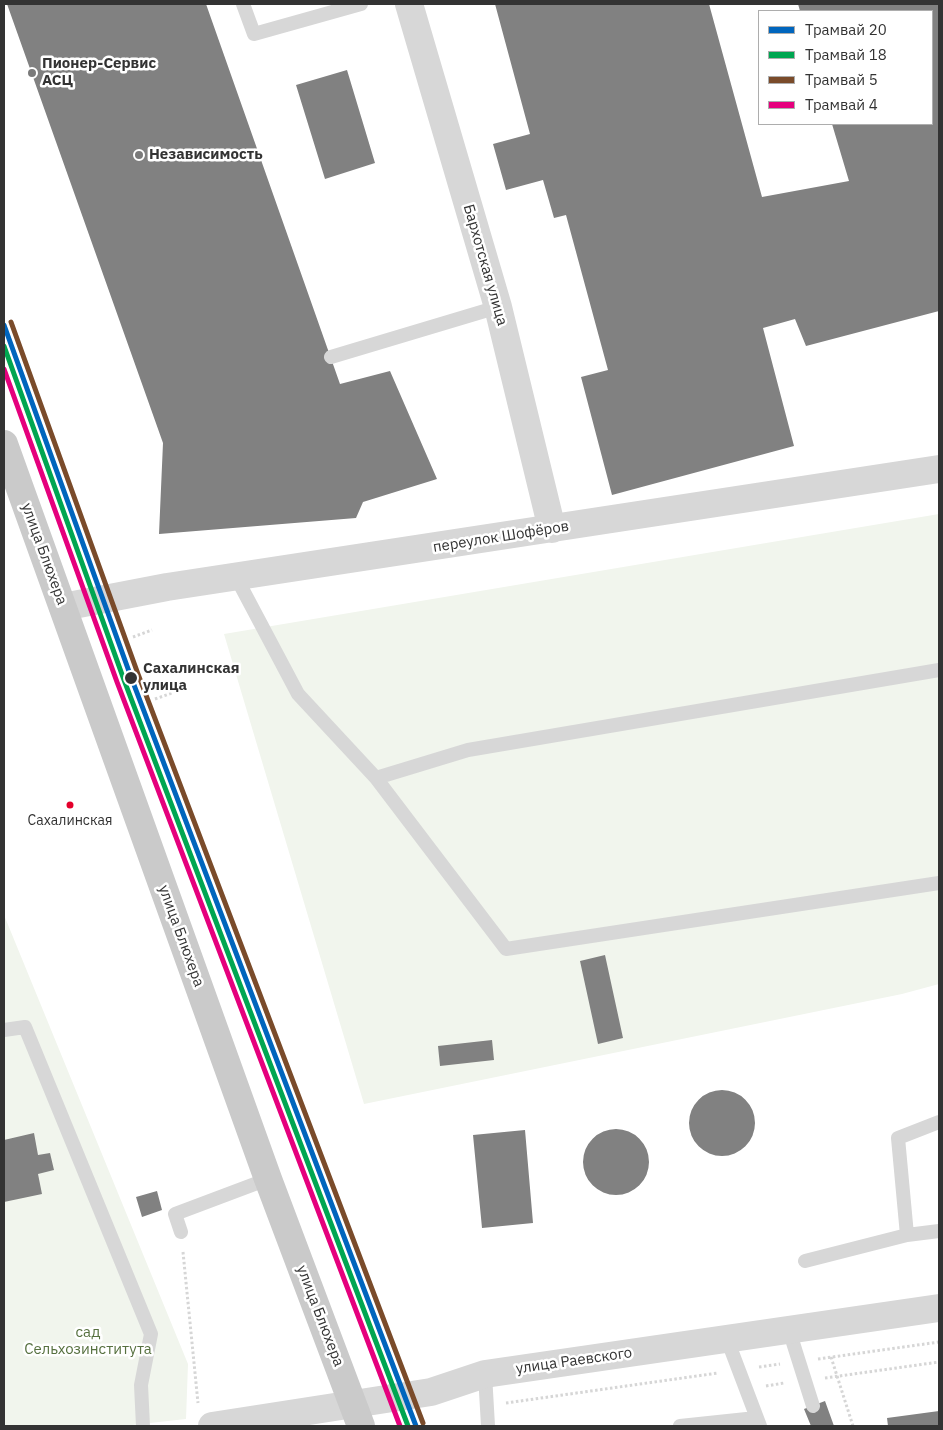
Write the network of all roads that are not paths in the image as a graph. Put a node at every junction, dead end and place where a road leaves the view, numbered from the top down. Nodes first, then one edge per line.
1 (243, 4) edge
2 (362, 4) edge
3 (409, 4) edge
4 (498, 307) junction
5 (331, 357) dead end
6 (4, 444) edge
7 (939, 469) edge
8 (552, 529) junction
9 (236, 577) junction
10 (63, 607) junction
11 (939, 670) edge
12 (376, 778) junction
13 (939, 883) edge
14 (4, 1030) edge
15 (939, 1122) edge
16 (268, 1179) junction
17 (939, 1231) edge
18 (181, 1232) road end
19 (907, 1235) junction
20 (805, 1261) dead end
21 (939, 1308) edge
22 (789, 1330) junction
23 (727, 1340) junction
24 (485, 1374) junction
25 (813, 1406) dead end
26 (357, 1416) edge
27 (212, 1421) edge
28 (758, 1422) edge
29 (143, 1426) edge
30 (488, 1426) edge
31 (680, 1426) edge

1 - 2 lane
3 - 4 street, Бархотская улица
4 - 5 lane
4 - 8 street, Бархотская улица
6 - 10 main road, улица Блюхера
7 - 8 street, переулок Шофёров
8 - 9 street, переулок Шофёров
9 - 10 street, переулок Шофёров
9 - 12 lane
10 - 16 main road, улица Блюхера
11 - 12 lane
12 - 13 lane
14 - 29 lane
15 - 19 lane
16 - 18 lane
16 - 26 main road, улица Блюхера
17 - 19 lane
19 - 20 lane
21 - 22 street, улица Раевского
22 - 23 street, улица Раевского
22 - 25 lane
23 - 24 street, улица Раевского
23 - 28 lane
24 - 26 street, улица Раевского
24 - 30 lane
26 - 27 street, улица Раевского
28 - 31 lane

